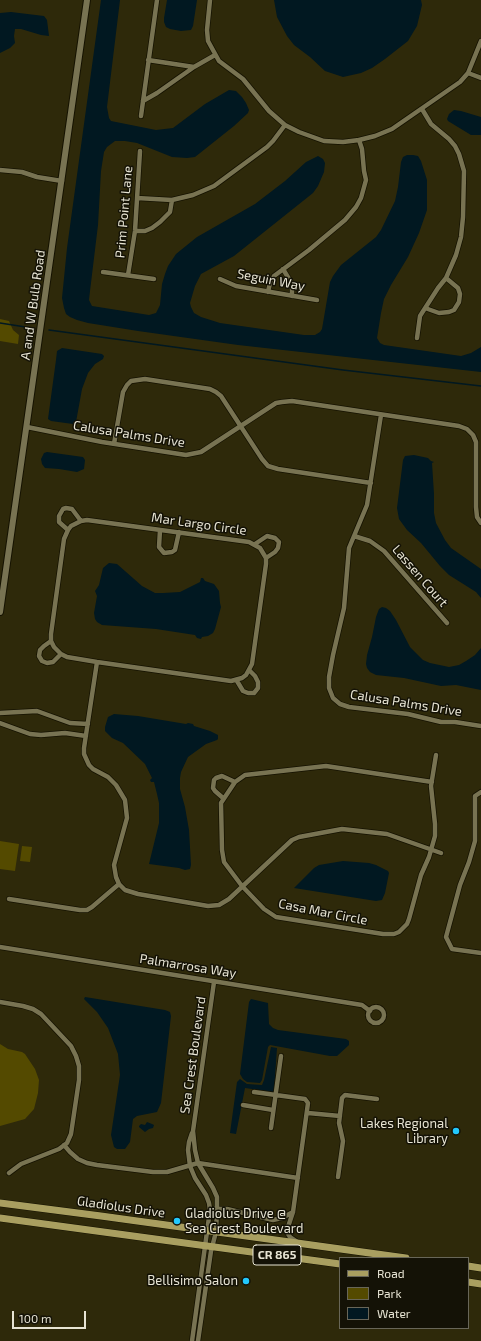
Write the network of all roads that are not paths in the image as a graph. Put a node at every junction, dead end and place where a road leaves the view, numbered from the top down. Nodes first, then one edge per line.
1 (87, 0) edge
2 (156, 0) edge
3 (210, 0) edge
4 (481, 41) edge
5 (215, 55) junction
6 (148, 60) junction
7 (194, 67) junction
8 (468, 73) junction
9 (481, 78) edge
10 (143, 101) junction
11 (422, 109) junction
12 (141, 116) dead end
13 (285, 125) junction
14 (359, 140) junction
15 (140, 151) dead end
16 (0, 170) edge
17 (62, 181) junction
18 (137, 198) junction
19 (172, 200) junction
20 (135, 231) junction
21 (283, 269) junction
22 (103, 272) dead end
23 (128, 275) junction
24 (446, 278) junction
25 (154, 279) dead end
26 (220, 279) dead end
27 (268, 292) junction
28 (292, 296) junction
29 (317, 300) dead end
30 (425, 308) junction
31 (417, 338) dead end
32 (381, 414) junction
33 (241, 426) junction
34 (27, 427) junction
35 (114, 444) junction
36 (371, 483) junction
37 (81, 520) junction
38 (481, 524) edge
39 (68, 530) junction
40 (160, 530) junction
41 (179, 532) junction
42 (354, 536) junction
43 (255, 544) junction
44 (266, 558) junction
45 (0, 612) edge
46 (447, 623) dead end
47 (52, 641) junction
48 (61, 654) junction
49 (97, 662) junction
50 (250, 671) junction
51 (237, 681) junction
52 (0, 713) edge
53 (0, 722) edge
54 (88, 724) junction
55 (481, 726) edge
56 (86, 736) junction
57 (436, 755) dead end
58 (235, 782) junction
59 (432, 782) junction
60 (481, 792) edge
61 (223, 798) junction
62 (431, 849) junction
63 (441, 853) dead end
64 (120, 884) junction
65 (242, 886) junction
66 (9, 899) dead end
67 (0, 947) edge
68 (481, 953) edge
69 (214, 982) junction
70 (0, 1002) edge
71 (370, 1011) dead end
72 (281, 1056) dead end
73 (254, 1092) dead end
74 (275, 1095) junction
75 (377, 1099) dead end
76 (243, 1105) dead end
77 (273, 1110) junction
78 (308, 1113) junction
79 (340, 1116) junction
80 (271, 1128) dead end
81 (193, 1131) junction
82 (64, 1145) junction
83 (198, 1164) junction
84 (190, 1166) junction
85 (9, 1173) dead end
86 (338, 1176) dead end
87 (298, 1178) junction
88 (0, 1203) edge
89 (217, 1209) junction
90 (210, 1210) junction
91 (293, 1212) junction
92 (0, 1218) edge
93 (206, 1231) junction
94 (216, 1232) junction
95 (299, 1244) junction
96 (209, 1246) junction
97 (398, 1257) edge
98 (339, 1264) edge
99 (469, 1266) edge
100 (481, 1268) edge
101 (469, 1282) edge
102 (481, 1284) edge
103 (192, 1341) edge
104 (198, 1341) edge

1 - 17 street, A and W Bulb Road
2 - 6 street
3 - 5 street
4 - 8 street
5 - 7 street
5 - 13 street
6 - 7 street
6 - 10 street
7 - 10 street
8 - 9 street
8 - 11 street
10 - 12 street
11 - 14 street
11 - 24 street
13 - 14 street
13 - 19 street
14 - 21 street
15 - 18 street, Prim Point Lane
16 - 17 street
17 - 34 street, A and W Bulb Road
18 - 19 street
18 - 20 street, Prim Point Lane
19 - 20 street
20 - 23 street, Prim Point Lane
21 - 27 street
21 - 28 street
22 - 23 street
23 - 25 street
24 - 30 street
24 - 30 street
26 - 27 street, Seguin Way
27 - 28 street, Seguin Way
28 - 29 street, Seguin Way
30 - 31 street
32 - 33 street, Calusa Palms Drive
32 - 36 street, Calusa Palms Drive
32 - 38 street, Calusa Palms Drive
33 - 35 street, Calusa Palms Drive
33 - 35 street
33 - 36 street
34 - 35 street, Calusa Palms Drive
34 - 45 street, A and W Bulb Road
36 - 42 street, Calusa Palms Drive
37 - 39 street
37 - 39 street
37 - 40 street, Mar Largo Circle
39 - 47 street
40 - 41 street, Mar Largo Circle
40 - 41 street
41 - 43 street, Mar Largo Circle
42 - 46 street, Lassen Court
42 - 55 street, Calusa Palms Drive
43 - 44 street, Mar Largo Circle
43 - 44 street
44 - 50 street
47 - 48 street
47 - 48 street
48 - 49 street
49 - 51 street
49 - 54 street
50 - 51 street
50 - 51 street
52 - 54 street
53 - 56 street
54 - 56 street
56 - 64 street
57 - 59 street, Casa Mar Circle
58 - 59 street
58 - 61 street
58 - 61 street
59 - 62 street, Casa Mar Circle
60 - 68 street
61 - 65 street, Casa Mar Circle
62 - 63 street
62 - 65 street
62 - 65 street, Casa Mar Circle
64 - 65 street
64 - 66 street
67 - 69 street, Palmarrosa Way
69 - 71 street, Palmarrosa Way
69 - 81 street, Sea Crest Boulevard
70 - 82 street
72 - 74 street
73 - 74 street
74 - 77 street
74 - 78 street
75 - 79 street
76 - 77 street
77 - 80 street
78 - 79 street
78 - 87 street
79 - 86 street
81 - 83 street, Sea Crest Boulevard
81 - 84 street, Sea Crest Boulevard
82 - 84 street
82 - 85 street
83 - 84 street
83 - 87 street
83 - 89 street, Sea Crest Boulevard
84 - 90 street, Sea Crest Boulevard
87 - 91 street
88 - 93 main road, Gladiolus Drive / CR 865
89 - 90 street
89 - 91 street
89 - 94 street, Sea Crest Boulevard
90 - 93 street, Sea Crest Boulevard
91 - 95 street
92 - 96 main road, Gladiolus Drive / CR 865
93 - 94 main road, Gladiolus Drive / CR 865
93 - 96 street, Sea Crest Boulevard
94 - 95 main road, Gladiolus Drive / CR 865
94 - 96 street, Sea Crest Boulevard
95 - 97 main road, Gladiolus Drive / CR 865
96 - 98 main road, Gladiolus Drive / CR 865
96 - 103 street
96 - 104 street
99 - 100 main road
101 - 102 main road

